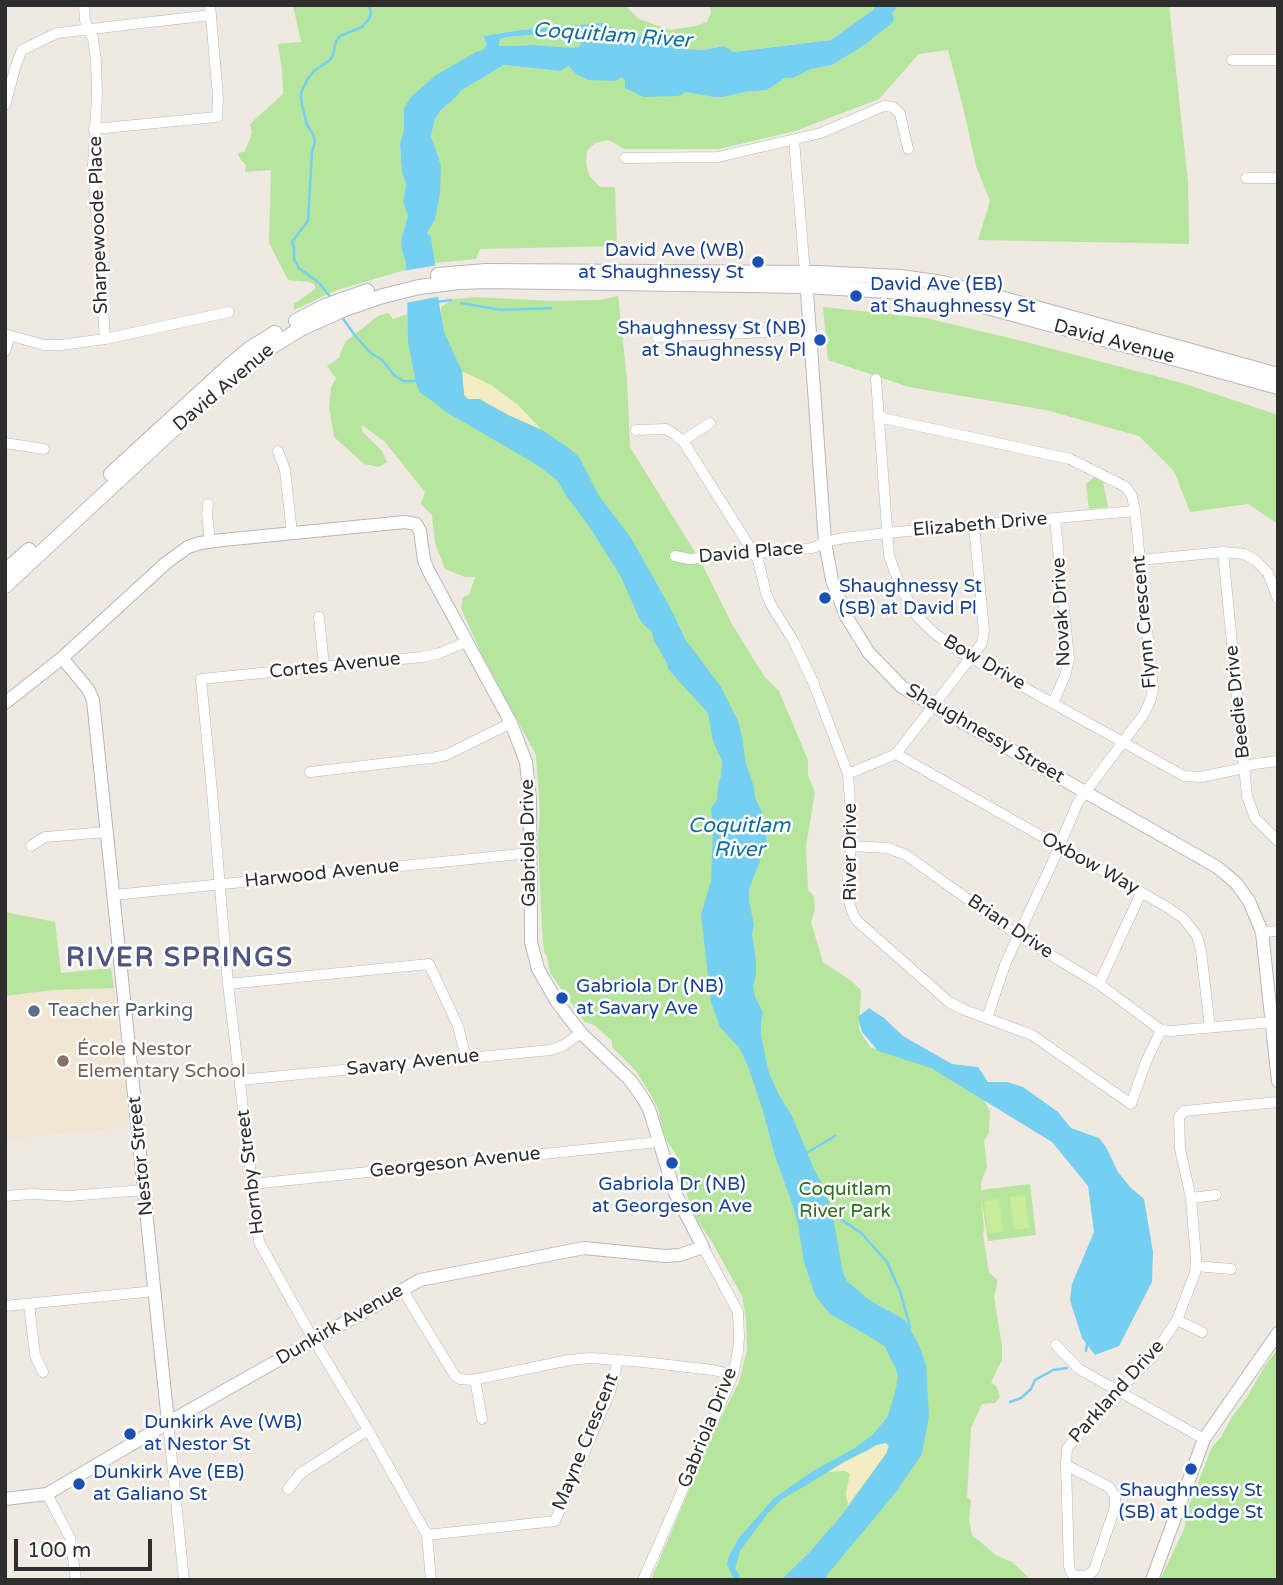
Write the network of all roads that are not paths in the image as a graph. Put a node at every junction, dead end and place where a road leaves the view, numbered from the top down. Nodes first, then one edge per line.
1 (83, 5) edge
2 (211, 10) edge
3 (88, 30) junction
4 (1232, 60) dead end
5 (1278, 60) edge
6 (5, 105) edge
7 (94, 129) junction
8 (794, 140) junction
9 (908, 149) dead end
10 (625, 159) dead end
11 (1246, 178) dead end
12 (1278, 178) edge
13 (806, 280) junction
14 (229, 312) dead end
15 (300, 324) junction
16 (810, 326) junction
17 (8, 335) edge
18 (657, 337) dead end
19 (105, 339) junction
20 (5, 351) edge
21 (1278, 375) edge
22 (876, 379) dead end
23 (1278, 387) edge
24 (878, 417) junction
25 (710, 423) dead end
26 (636, 430) dead end
27 (683, 441) junction
28 (5, 443) edge
29 (44, 449) dead end
30 (278, 451) dead end
31 (208, 503) dead end
32 (1135, 511) junction
33 (1055, 519) junction
34 (975, 525) junction
35 (292, 533) junction
36 (886, 533) junction
37 (210, 541) junction
38 (825, 542) junction
39 (1223, 552) junction
40 (754, 553) junction
41 (675, 556) dead end
42 (1140, 560) junction
43 (5, 571) edge
44 (5, 586) edge
45 (1278, 599) edge
46 (319, 617) dead end
47 (466, 642) junction
48 (62, 658) junction
49 (971, 658) junction
50 (324, 667) junction
51 (201, 679) joint
52 (1053, 702) junction
53 (5, 703) edge
54 (934, 706) junction
55 (511, 723) junction
56 (1123, 743) junction
57 (896, 754) junction
58 (1278, 761) edge
59 (1244, 767) junction
60 (310, 772) dead end
61 (848, 774) junction
62 (1085, 792) junction
63 (107, 832) junction
64 (1278, 841) edge
65 (31, 846) dead end
66 (851, 846) junction
67 (1059, 846) junction
68 (530, 853) junction
69 (219, 884) junction
70 (1141, 893) junction
71 (114, 895) junction
72 (1278, 931) edge
73 (1262, 932) junction
74 (1019, 936) junction
75 (228, 984) junction
76 (1099, 984) junction
77 (988, 1018) junction
78 (1272, 1022) junction
79 (1210, 1027) junction
80 (1161, 1030) junction
81 (581, 1033) junction
82 (466, 1058) junction
83 (240, 1080) junction
84 (1278, 1080) edge
85 (1278, 1102) edge
86 (659, 1142) junction
87 (252, 1184) junction
88 (144, 1190) junction
89 (1216, 1195) dead end
90 (5, 1196) edge
91 (1191, 1198) junction
92 (703, 1247) junction
93 (1196, 1266) junction
94 (1231, 1269) dead end
95 (402, 1289) junction
96 (155, 1291) junction
97 (29, 1304) junction
98 (5, 1306) edge
99 (1177, 1320) junction
100 (1202, 1332) dead end
101 (1278, 1333) edge
102 (313, 1339) junction
103 (1056, 1345) dead end
104 (618, 1360) junction
105 (43, 1372) dead end
106 (733, 1375) junction
107 (475, 1379) junction
108 (1118, 1391) junction
109 (482, 1419) dead end
110 (168, 1422) junction
111 (368, 1430) junction
112 (1204, 1439) junction
113 (1066, 1465) junction
114 (288, 1489) dead end
115 (47, 1494) junction
116 (5, 1499) edge
117 (427, 1535) junction
118 (76, 1580) edge
119 (184, 1580) edge
120 (431, 1580) edge
121 (643, 1580) edge
122 (1152, 1580) edge

1 - 3 street, Sharpewoode Place
2 - 3 street
2 - 7 street
3 - 6 street
3 - 7 street, Sharpewoode Place
4 - 5 street
7 - 19 street, Sharpewoode Place
8 - 9 street
8 - 10 street
8 - 13 street, Shaughnessy Street
11 - 12 street
13 - 15 main road, David Avenue
13 - 16 street, Shaughnessy Street
13 - 21 main road, David Avenue
13 - 23 main road, David Avenue
14 - 19 street
15 - 43 main road, David Avenue
15 - 44 main road, David Avenue
16 - 18 street
16 - 38 street, Shaughnessy Street
17 - 19 street
17 - 20 street
22 - 24 street, Bow Drive
24 - 32 street, Flynn Crescent
24 - 36 street, Bow Drive
25 - 27 street
26 - 27 street
27 - 40 street, River Drive
28 - 29 street
30 - 35 street
31 - 37 street
32 - 33 street, Elizabeth Drive
32 - 42 street, Flynn Crescent
33 - 34 street, Elizabeth Drive
33 - 52 street, Novak Drive
34 - 36 street, Elizabeth Drive
34 - 49 street
35 - 37 street, Gabriola Drive
35 - 47 street, Gabriola Drive
36 - 38 street, Elizabeth Drive
36 - 49 street, Bow Drive
37 - 48 street, Gabriola Drive
38 - 40 street, David Place
38 - 54 street, Shaughnessy Street
39 - 42 street
39 - 45 street
39 - 59 street, Beedie Drive
40 - 41 street, David Place
40 - 61 street, River Drive
42 - 56 street, Flynn Crescent
46 - 50 street
47 - 50 street, Cortes Avenue
47 - 55 street, Gabriola Drive
48 - 53 street, Gabriola Drive
48 - 63 street, Nestor Street
49 - 52 street, Bow Drive
49 - 54 street
50 - 51 street, Cortes Avenue
51 - 69 street, Hornby Street
52 - 56 street, Bow Drive
54 - 57 street
54 - 62 street, Shaughnessy Street
55 - 60 street
55 - 68 street, Gabriola Drive
56 - 59 street, Bow Drive
56 - 62 street, Flynn Crescent
57 - 61 street
57 - 67 street, Oxbow Way
58 - 59 street, Bow Drive
59 - 64 street, Beedie Drive
61 - 66 street, River Drive
62 - 67 street, Flynn Crescent
62 - 73 street, Shaughnessy Street
63 - 65 street
63 - 71 street, Nestor Street
66 - 74 street, Brian Drive
66 - 77 street, River Drive
67 - 70 street, Oxbow Way
67 - 74 street, Flynn Crescent
68 - 69 street, Harwood Avenue
68 - 81 street, Gabriola Drive
69 - 71 street, Harwood Avenue
69 - 75 street, Hornby Street
70 - 76 street
70 - 79 street, Oxbow Way
71 - 88 street, Nestor Street
72 - 73 street
73 - 78 street, Shaughnessy Street
74 - 76 street, Brian Drive
74 - 77 street, Flynn Crescent
75 - 82 street
75 - 83 street, Hornby Street
76 - 80 street, Brian Drive
77 - 80 street, River Drive
78 - 79 street
78 - 84 street, Shaughnessy Street
79 - 80 street
81 - 82 street, Savary Avenue
81 - 86 street, Gabriola Drive
82 - 83 street, Savary Avenue
83 - 87 street, Hornby Street
85 - 91 street, Parkland Drive
86 - 87 street, Georgeson Avenue
86 - 92 street, Gabriola Drive
87 - 102 street, Hornby Street
88 - 90 street
88 - 96 street, Nestor Street
89 - 91 street
91 - 93 street, Parkland Drive
92 - 95 street, Dunkirk Avenue
92 - 106 street, Gabriola Drive
93 - 94 street
93 - 99 street, Parkland Drive
95 - 102 street, Dunkirk Avenue
95 - 107 street
96 - 97 street
96 - 110 street, Nestor Street
97 - 98 street
97 - 105 street
99 - 100 street
99 - 108 street, Parkland Drive
101 - 112 street
102 - 110 street, Dunkirk Avenue
102 - 111 street, Hornby Street
103 - 108 street
104 - 106 street
104 - 107 street
104 - 117 street, Mayne Crescent
106 - 121 street, Gabriola Drive
107 - 109 street
108 - 112 street
108 - 113 street, Parkland Drive
110 - 115 street, Dunkirk Avenue
110 - 119 street, Nestor Street
111 - 114 street
111 - 117 street, Hornby Street
112 - 122 street
113 - 113 street, Parkland Drive
115 - 116 street, Dunkirk Avenue
115 - 118 street
117 - 120 street, Hornby Street

